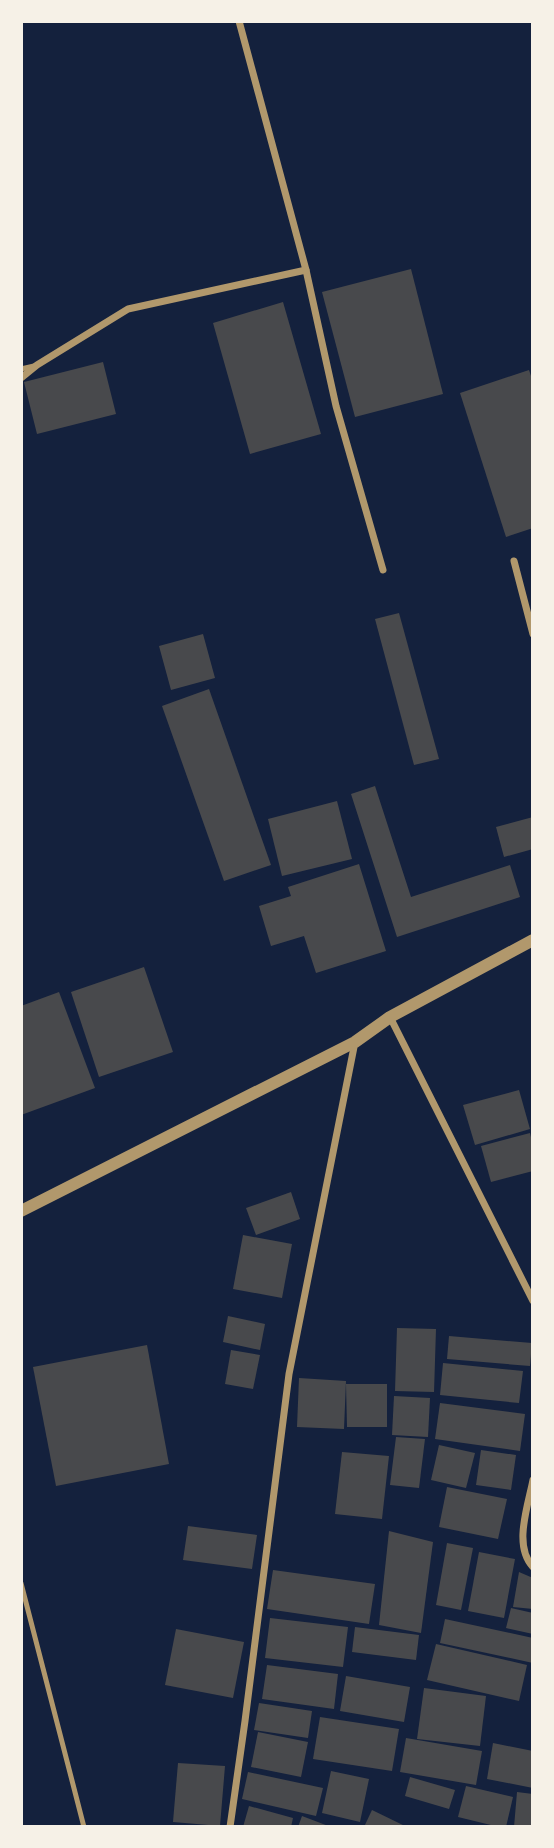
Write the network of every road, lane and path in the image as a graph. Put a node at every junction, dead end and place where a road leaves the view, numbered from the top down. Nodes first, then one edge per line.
1 (239, 21) edge
2 (306, 270) junction
3 (37, 365) junction
4 (21, 369) edge
5 (21, 378) edge
6 (514, 561) dead end
7 (383, 570) dead end
8 (533, 634) edge
9 (533, 940) edge
10 (390, 1017) junction
11 (355, 1042) junction
12 (21, 1211) edge
13 (533, 1301) edge
14 (533, 1480) edge
15 (533, 1567) edge
16 (21, 1583) edge
17 (84, 1827) edge
18 (230, 1827) edge

1 - 2 street
2 - 3 street
2 - 7 street
3 - 4 lane
3 - 5 street
6 - 8 street
9 - 10 street
10 - 11 street
10 - 13 street
11 - 12 street
11 - 18 street
14 - 15 street
16 - 17 lane

